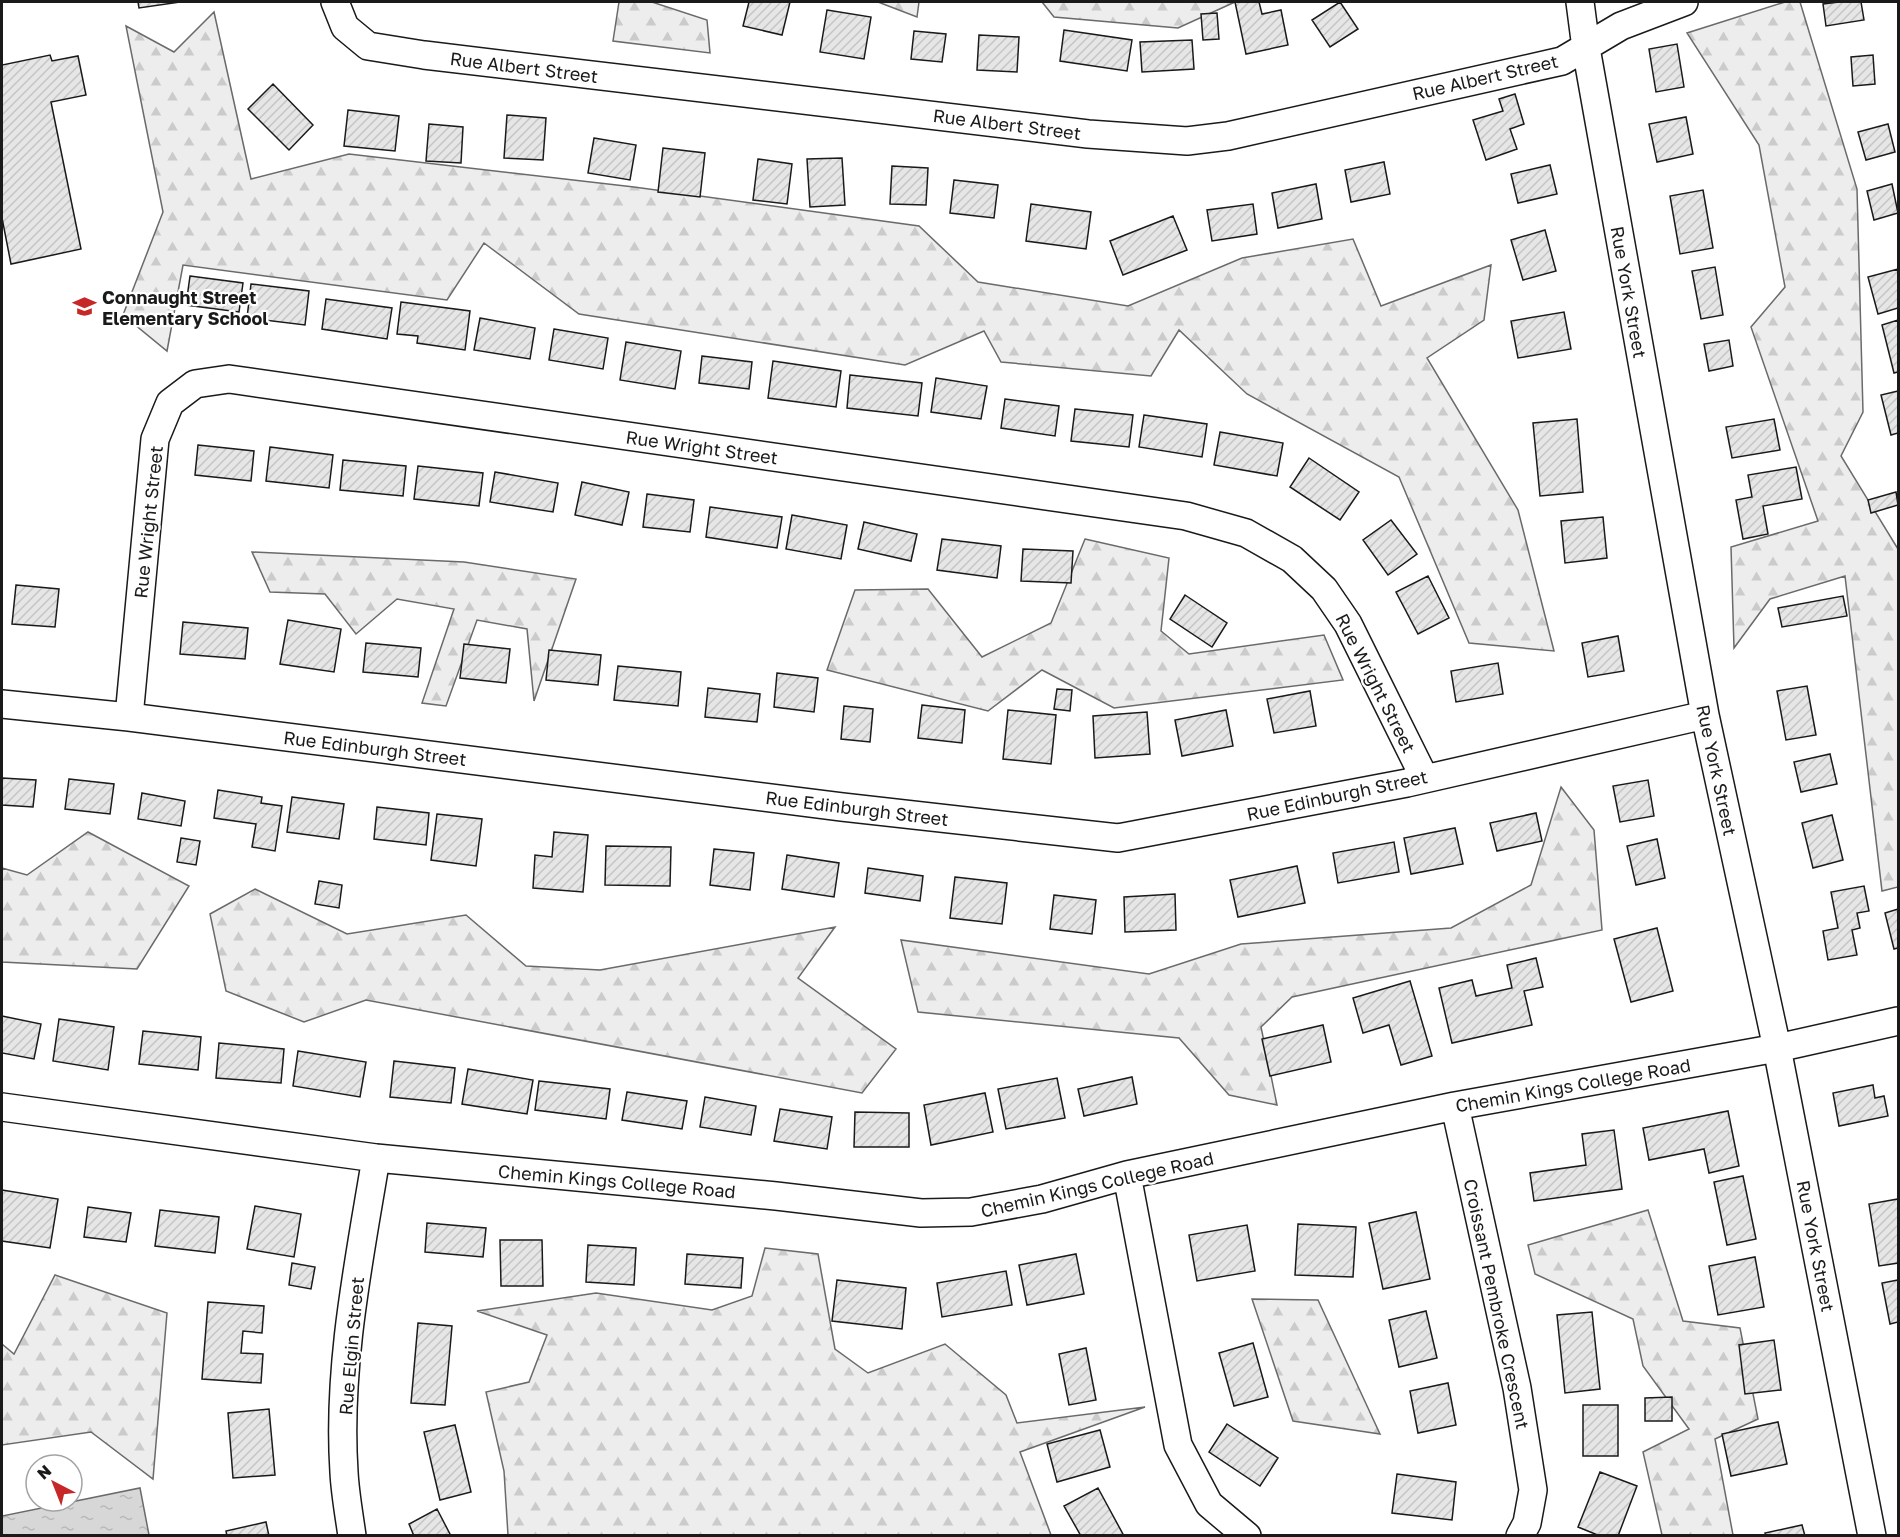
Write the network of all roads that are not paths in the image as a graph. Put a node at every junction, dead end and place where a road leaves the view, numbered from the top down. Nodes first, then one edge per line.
1 (335, 2) edge
2 (1580, 2) edge
3 (1684, 2) edge
4 (1586, 48) junction
5 (2, 704) edge
6 (1705, 716) junction
7 (129, 717) junction
8 (1424, 777) junction
9 (1899, 1021) edge
10 (1777, 1048) junction
11 (1455, 1106) junction
12 (2, 1107) edge
13 (376, 1158) junction
14 (1126, 1175) junction
15 (352, 1536) edge
16 (1247, 1536) edge
17 (1520, 1536) edge
18 (1872, 1536) edge

1 - 4 street, Rue Albert Street
2 - 4 street, Rue York Street
3 - 4 street, Rue Albert Street
4 - 6 street, Rue York Street
5 - 7 street, Rue Edinburgh Street
6 - 8 street, Rue Edinburgh Street
6 - 10 street, Rue York Street
7 - 8 street, Rue Edinburgh Street
7 - 8 street, Rue Wright Street
9 - 10 street, Chemin Kings College Road
10 - 11 street, Chemin Kings College Road
10 - 18 street, Rue York Street
11 - 14 street, Chemin Kings College Road
11 - 17 street, Croissant Pembroke Crescent
12 - 13 street, Chemin Kings College Road
13 - 14 street, Chemin Kings College Road
13 - 15 street, Rue Elgin Street
14 - 16 street

